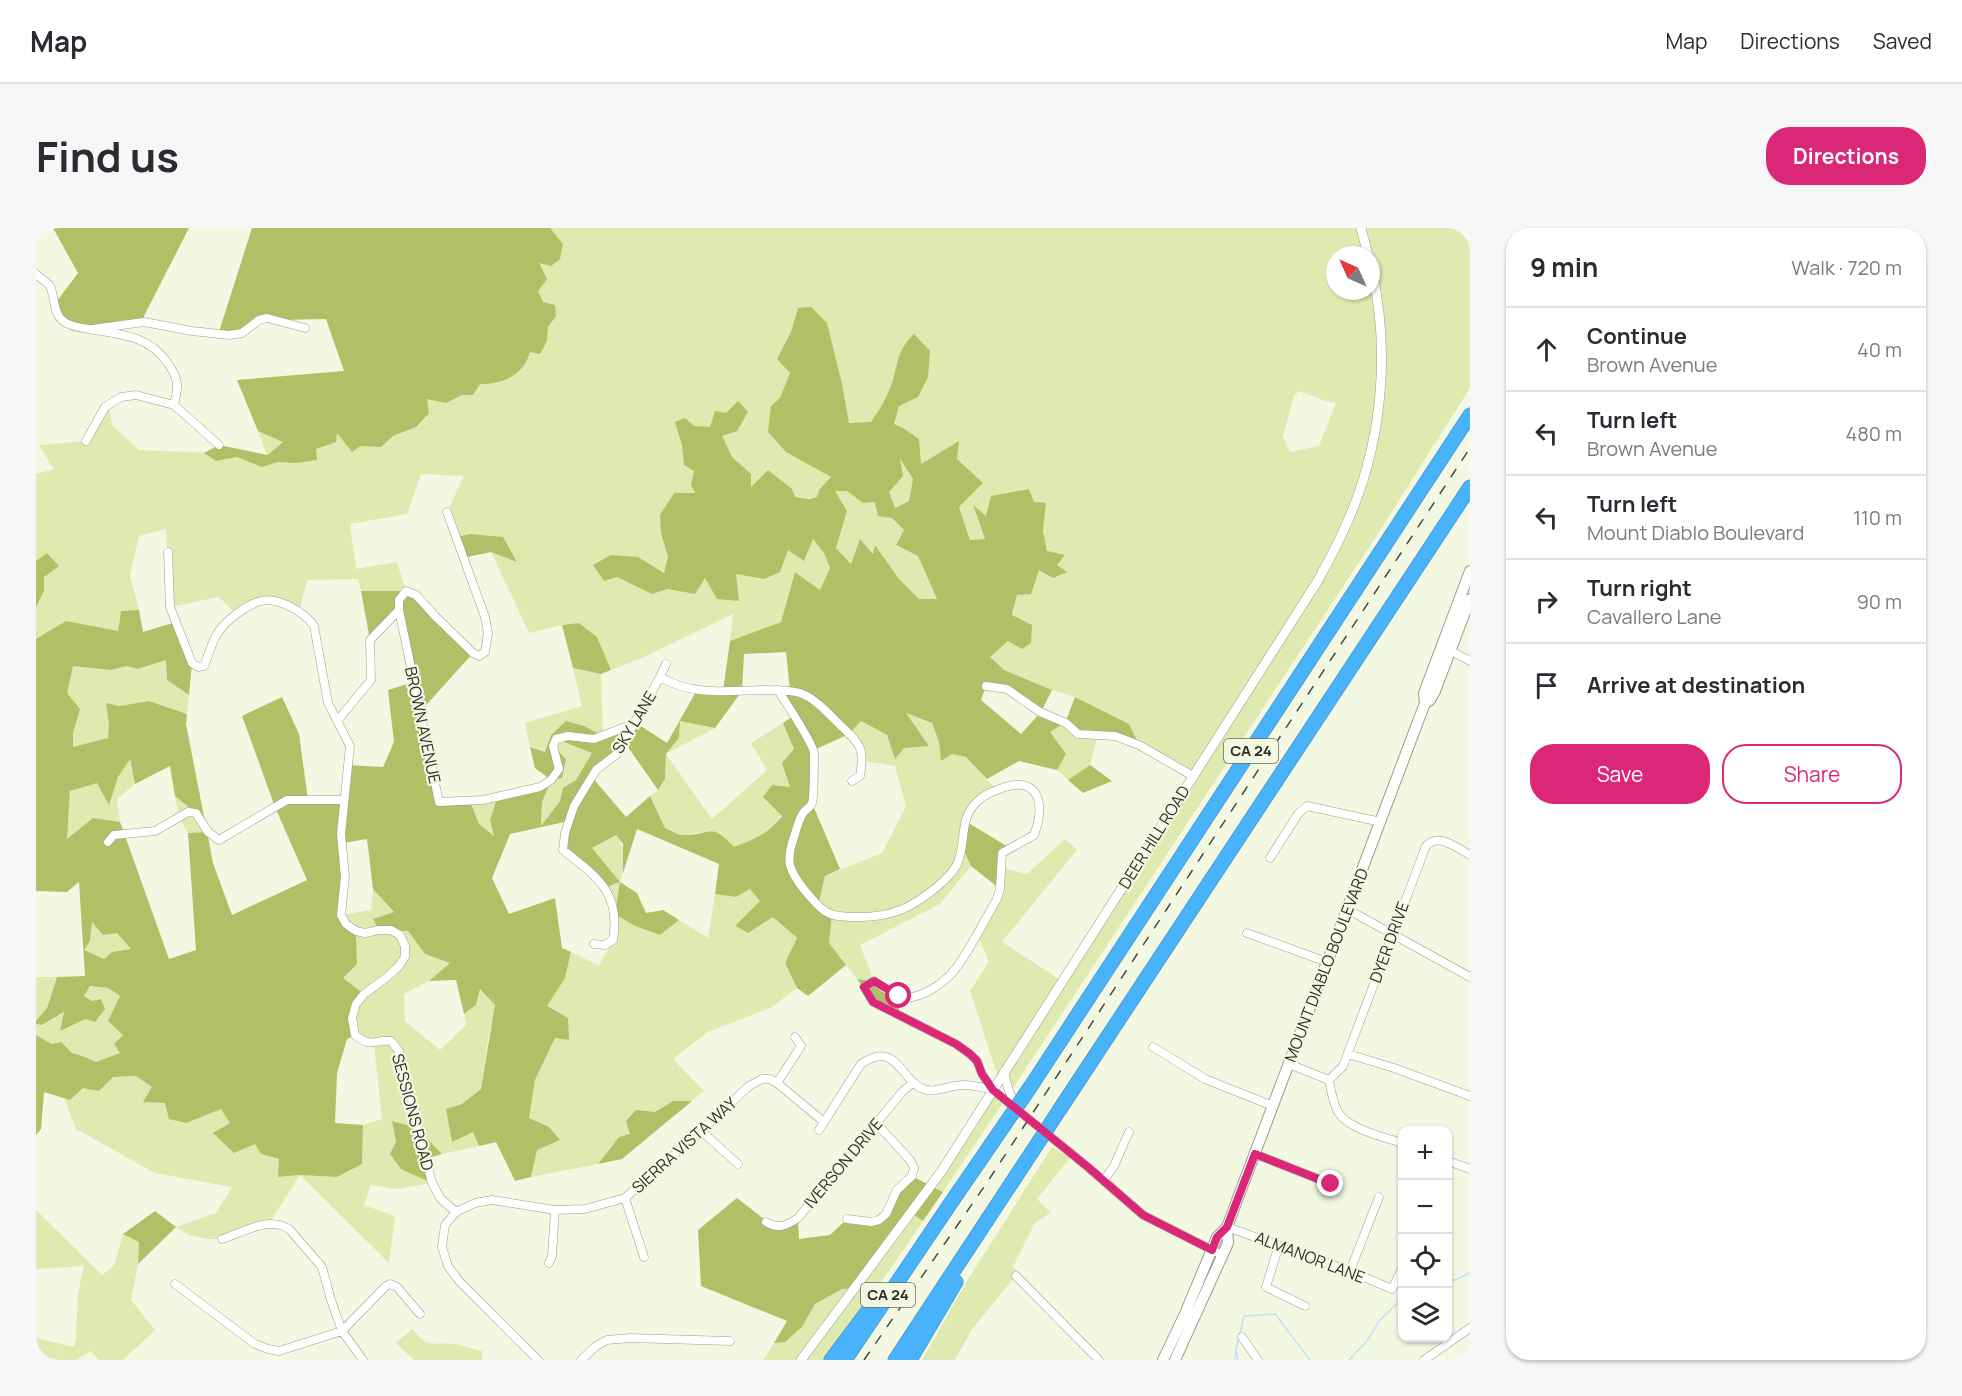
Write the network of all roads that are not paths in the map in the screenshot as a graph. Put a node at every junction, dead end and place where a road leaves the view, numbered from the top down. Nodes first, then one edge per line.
1 (1361, 228) edge
2 (1366, 246) edge
3 (36, 274) edge
4 (1377, 300) edge
5 (305, 328) dead end
6 (92, 329) junction
7 (174, 405) junction
8 (1470, 415) edge
9 (86, 441) dead end
10 (219, 445) dead end
11 (1470, 487) edge
12 (447, 512) dead end
13 (168, 552) dead end
14 (1470, 571) edge
15 (1470, 599) edge
16 (399, 610) junction
17 (1446, 648) junction
18 (1470, 661) edge
19 (666, 664) dead end
20 (660, 677) junction
21 (986, 686) dead end
22 (778, 690) junction
23 (338, 720) junction
24 (636, 723) junction
25 (1193, 776) junction
26 (852, 781) dead end
27 (344, 800) junction
28 (1380, 822) junction
29 (108, 842) dead end
30 (1470, 855) edge
31 (1270, 858) dead end
32 (1347, 909) junction
33 (1247, 933) dead end
34 (1392, 933) junction
35 (594, 944) dead end
36 (1327, 962) junction
37 (1470, 977) edge
38 (795, 1037) dead end
39 (1153, 1047) dead end
40 (1347, 1054) junction
41 (1288, 1065) junction
42 (1004, 1072) junction
43 (1329, 1080) junction
44 (777, 1083) junction
45 (913, 1083) junction
46 (993, 1090) junction
47 (1470, 1096) edge
48 (1273, 1106) junction
49 (1017, 1108) junction
50 (824, 1122) junction
51 (876, 1124) junction
52 (819, 1130) dead end
53 (701, 1131) junction
54 (1129, 1132) dead end
55 (1398, 1142) edge
56 (1255, 1154) junction
57 (1452, 1162) edge
58 (738, 1164) dead end
59 (1470, 1169) edge
60 (1104, 1180) junction
61 (1331, 1184) dead end
62 (1005, 1196) junction
63 (1379, 1197) dead end
64 (625, 1198) junction
65 (555, 1210) junction
66 (456, 1212) junction
67 (847, 1219) dead end
68 (766, 1222) dead end
69 (1227, 1227) junction
70 (932, 1231) junction
71 (222, 1239) dead end
72 (1279, 1245) junction
73 (1217, 1252) junction
74 (644, 1257) dead end
75 (549, 1263) dead end
76 (1350, 1271) junction
77 (1016, 1276) dead end
78 (1398, 1277) edge
79 (175, 1284) dead end
80 (1305, 1306) dead end
81 (420, 1314) dead end
82 (1470, 1328) edge
83 (342, 1330) junction
84 (1242, 1337) dead end
85 (730, 1341) dead end
86 (363, 1360) edge
87 (538, 1360) edge
88 (581, 1360) edge
89 (801, 1360) edge
90 (831, 1360) edge
91 (845, 1360) edge
92 (895, 1360) edge
93 (910, 1360) edge
94 (1100, 1360) edge
95 (1163, 1360) edge
96 (1175, 1360) edge
97 (1258, 1360) edge
98 (1424, 1360) edge

1 - 2 street
3 - 6 street
4 - 25 street, DEER HILL ROAD
5 - 6 street
6 - 7 street
7 - 9 street
7 - 10 street
8 - 70 highway, CA 24, bridge
11 - 62 highway, CA 24, bridge
12 - 16 street
13 - 23 street
14 - 17 main road, MOUNT DIABLO BOULEVARD
15 - 17 main road, MOUNT DIABLO BOULEVARD
16 - 23 street
16 - 24 street, BROWN AVENUE
17 - 18 street
17 - 28 main road, MOUNT DIABLO BOULEVARD
19 - 20 street
20 - 22 street, SKY LANE
20 - 24 street, SKY LANE
21 - 25 street
22 - 26 street, SKY LANE
22 - 46 street
23 - 27 street
24 - 35 street, SKY LANE
25 - 42 street, DEER HILL ROAD
27 - 29 street
27 - 66 street, SESSIONS ROAD
28 - 31 street
28 - 32 main road, MOUNT DIABLO BOULEVARD
30 - 34 street, DYER DRIVE
32 - 34 street
32 - 36 main road, MOUNT DIABLO BOULEVARD
33 - 36 street
34 - 37 street
34 - 40 street, DYER DRIVE
36 - 41 main road, MOUNT DIABLO BOULEVARD
38 - 44 street
39 - 48 street
40 - 43 street, DYER DRIVE
40 - 47 street
41 - 43 street
41 - 48 main road, MOUNT DIABLO BOULEVARD
42 - 46 street, DEER HILL ROAD
42 - 49 street
43 - 55 street
44 - 50 street
44 - 53 street, SIERRA VISTA WAY
45 - 46 street
45 - 50 street
45 - 51 street, IVERSON DRIVE
46 - 49 street
46 - 89 street, DEER HILL ROAD
48 - 56 main road, MOUNT DIABLO BOULEVARD
49 - 60 street
50 - 52 street
51 - 67 street
51 - 68 street, IVERSON DRIVE
53 - 58 street
53 - 64 street, SIERRA VISTA WAY
54 - 60 street
56 - 61 street
56 - 69 main road, MOUNT DIABLO BOULEVARD
57 - 59 street
60 - 73 street
62 - 92 highway, CA 24
62 - 93 highway
63 - 76 street
64 - 65 street, SIERRA VISTA WAY
64 - 74 street
65 - 66 street, SIERRA VISTA WAY
65 - 75 street
66 - 87 street
69 - 72 street, ALMANOR LANE
69 - 73 main road, MOUNT DIABLO BOULEVARD
70 - 90 highway
70 - 91 highway, CA 24
71 - 83 street
72 - 76 street, ALMANOR LANE
72 - 80 street
73 - 95 main road, MOUNT DIABLO BOULEVARD
73 - 96 main road, MOUNT DIABLO BOULEVARD
76 - 78 street, ALMANOR LANE
77 - 94 street
79 - 83 street
81 - 83 street
82 - 98 street
83 - 86 street
84 - 97 street
85 - 88 street

